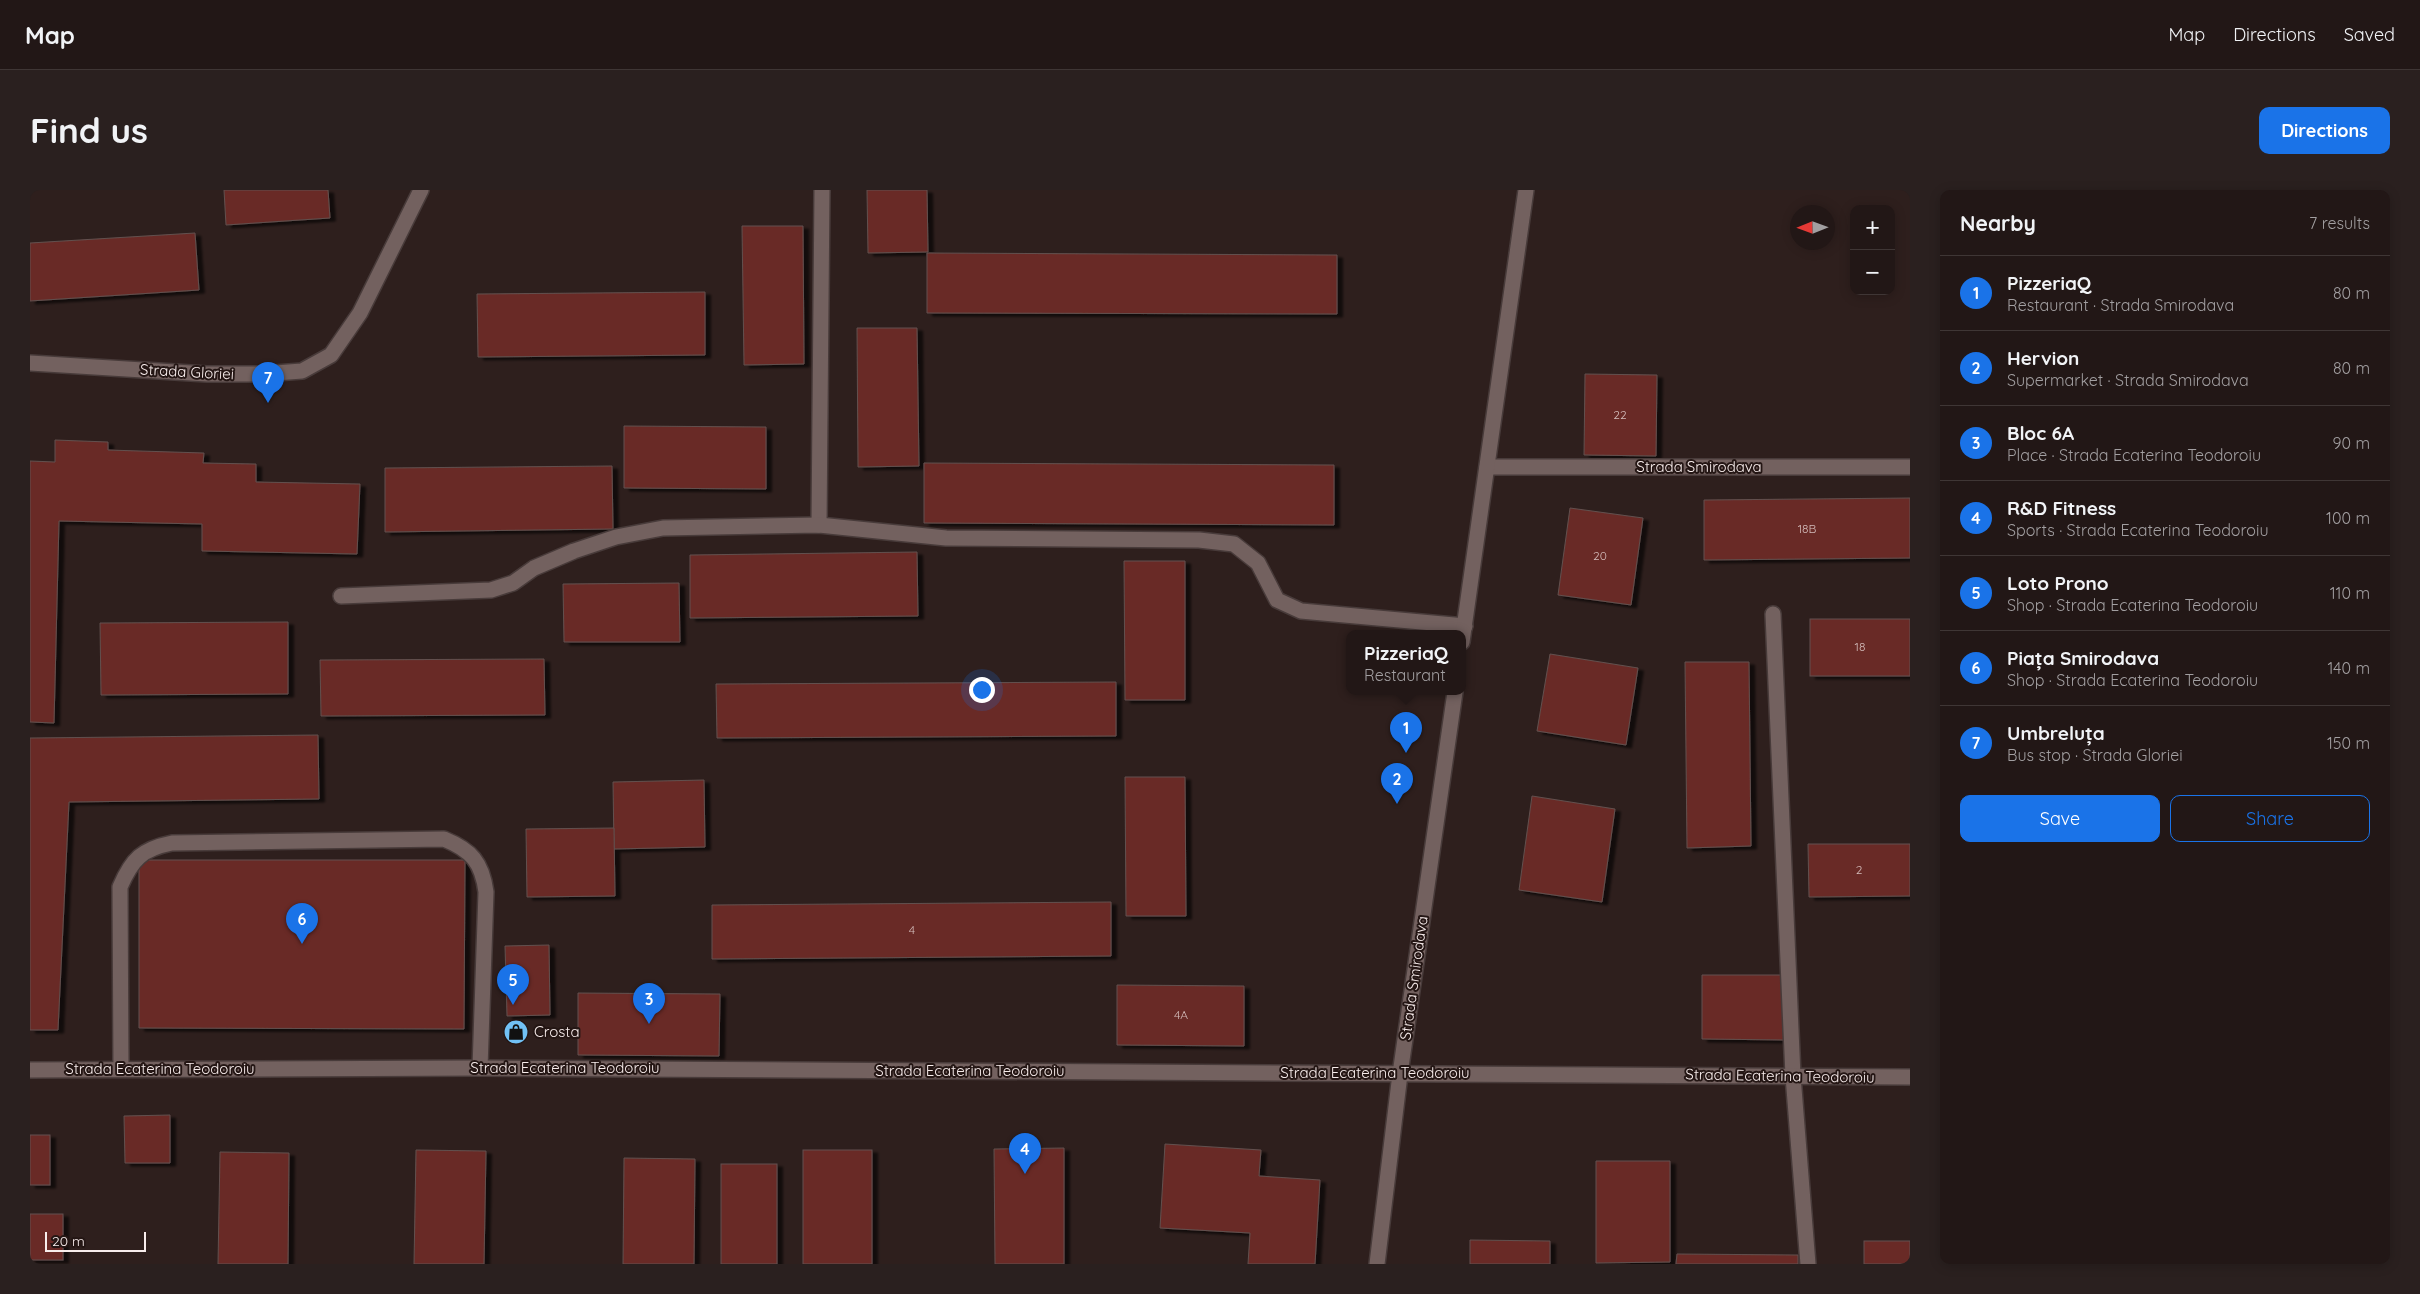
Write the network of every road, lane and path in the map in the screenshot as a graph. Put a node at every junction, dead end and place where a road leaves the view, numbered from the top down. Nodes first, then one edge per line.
1 (421, 190) edge
2 (822, 190) edge
3 (1526, 190) edge
4 (30, 363) edge
5 (1487, 467) junction
6 (1910, 467) edge
7 (819, 525) junction
8 (341, 596) dead end
9 (1773, 614) dead end
10 (1465, 626) junction
11 (1464, 630) edge
12 (1455, 695) edge
13 (480, 1068) junction
14 (121, 1069) junction
15 (30, 1070) edge
16 (1400, 1074) junction
17 (1793, 1076) junction
18 (1910, 1077) edge
19 (1377, 1264) edge
20 (1808, 1264) edge

1 - 4 street, Strada Gloriei
2 - 7 street
3 - 5 street
5 - 6 street, Strada Smirodava
5 - 10 street
7 - 8 street
7 - 10 street
9 - 17 street
10 - 11 street
12 - 16 street, Strada Smirodava
13 - 14 street, Strada Ecaterina Teodoroiu
13 - 14 street
13 - 16 street, Strada Ecaterina Teodoroiu
14 - 15 street, Strada Ecaterina Teodoroiu
16 - 17 street, Strada Ecaterina Teodoroiu
16 - 19 street, Strada Smirodava
17 - 18 street, Strada Ecaterina Teodoroiu
17 - 20 street

